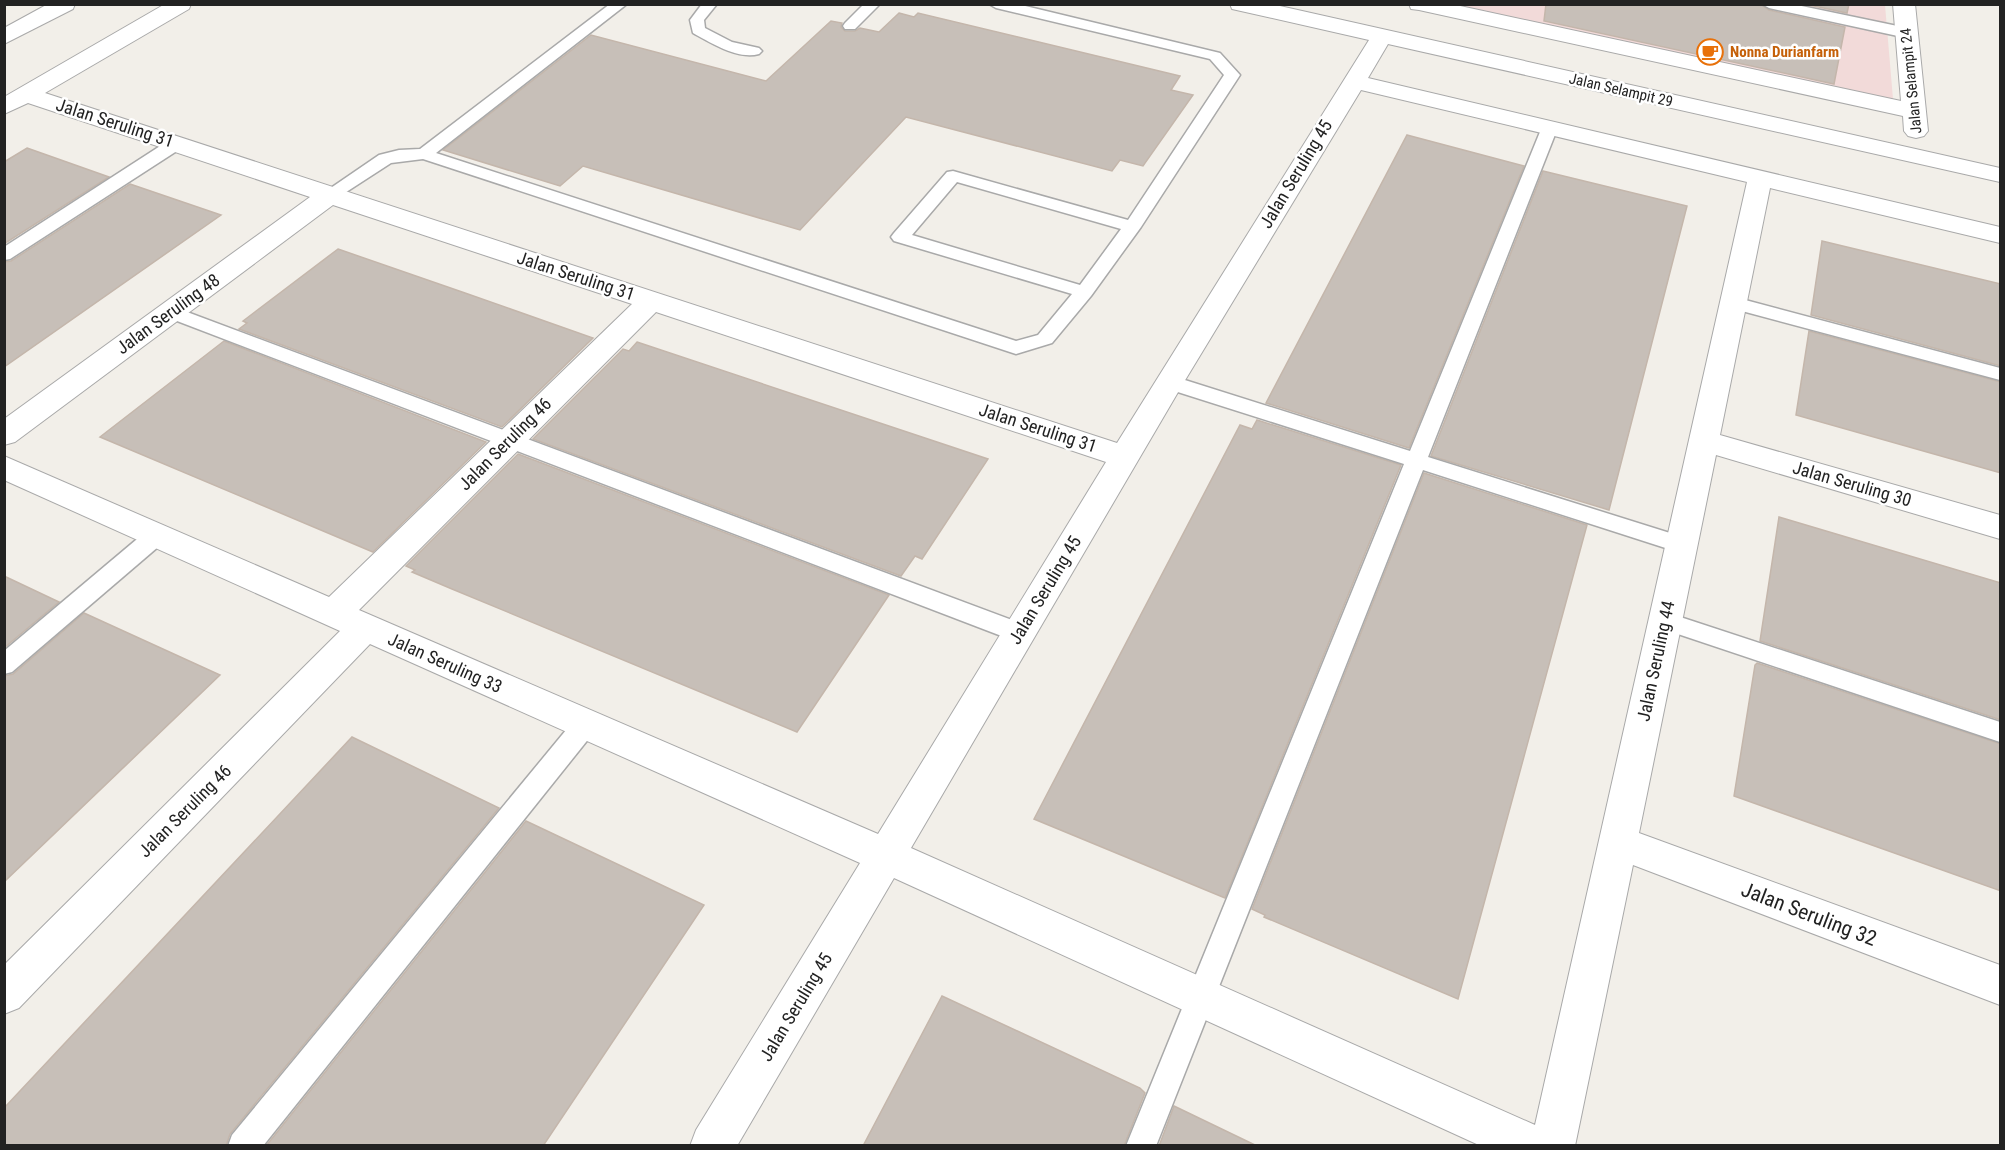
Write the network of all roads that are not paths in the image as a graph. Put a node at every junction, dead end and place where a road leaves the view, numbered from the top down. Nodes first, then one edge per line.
1 (65, 4) edge
2 (181, 4) edge
3 (620, 4) edge
4 (710, 4) edge
5 (873, 4) edge
6 (996, 4) edge
7 (1240, 4) edge
8 (1419, 4) edge
9 (1769, 4) edge
10 (1904, 4) edge
11 (1468, 9) edge
12 (850, 26) dead end
13 (1907, 33) junction
14 (1382, 36) junction
15 (4, 37) edge
16 (754, 51) dead end
17 (1353, 81) junction
18 (16, 101) edge
19 (1914, 111) junction
20 (1550, 128) junction
21 (177, 143) junction
22 (424, 154) junction
23 (1919, 157) junction
24 (2001, 175) edge
25 (1760, 178) junction
26 (331, 194) junction
27 (1131, 227) junction
28 (2001, 235) edge
29 (4, 255) edge
30 (1084, 292) junction
31 (651, 300) junction
32 (1734, 303) junction
33 (171, 312) junction
34 (2001, 374) edge
35 (1169, 382) junction
36 (4, 435) edge
37 (509, 441) junction
38 (1704, 441) junction
39 (1125, 457) junction
40 (1416, 461) junction
41 (4, 467) edge
42 (2001, 527) edge
43 (157, 535) junction
44 (1681, 544) junction
45 (350, 620) junction
46 (1665, 621) junction
47 (1020, 633) junction
48 (4, 665) edge
49 (585, 725) junction
50 (2001, 732) edge
51 (1618, 842) junction
52 (887, 856) junction
53 (2001, 986) edge
54 (4, 994) edge
55 (1200, 998) junction
56 (243, 1146) edge
57 (712, 1146) edge
58 (1141, 1146) edge
59 (1532, 1146) edge
60 (1553, 1146) edge

1 - 15 street
2 - 18 street
3 - 22 lane
4 - 16 lane
5 - 12 lane
6 - 27 lane
7 - 14 street, Jalan Selampit 29
8 - 11 street
9 - 13 lane
10 - 13 street, Jalan Selampit 24
11 - 19 street
13 - 19 street, Jalan Selampit 24
14 - 17 street, Jalan Seruling 45
14 - 23 street, Jalan Selampit 29
17 - 20 street
17 - 35 street, Jalan Seruling 45
18 - 21 street, Jalan Seruling 31
19 - 23 street, Jalan Selampit 24
20 - 25 street
20 - 40 lane
21 - 26 street, Jalan Seruling 31
21 - 29 lane
22 - 26 lane
22 - 30 lane
23 - 24 street, Jalan Selampit 29
25 - 28 street
25 - 32 street, Jalan Seruling 44
26 - 31 street, Jalan Seruling 31
26 - 33 street, Jalan Seruling 48
27 - 30 lane
27 - 30 lane
31 - 37 street, Jalan Seruling 46
31 - 39 street, Jalan Seruling 31
32 - 34 lane
32 - 38 street, Jalan Seruling 44
33 - 36 street, Jalan Seruling 48
33 - 37 lane
35 - 39 street, Jalan Seruling 45
35 - 40 lane
37 - 45 street, Jalan Seruling 46
37 - 47 lane
38 - 42 street, Jalan Seruling 30
38 - 44 street, Jalan Seruling 44
39 - 47 street, Jalan Seruling 45
40 - 44 lane
40 - 55 lane
41 - 43 street, Jalan Seruling 33
43 - 45 street, Jalan Seruling 33
43 - 48 lane
44 - 46 street, Jalan Seruling 44
45 - 49 street, Jalan Seruling 33
45 - 54 street, Jalan Seruling 46
46 - 50 lane
46 - 51 street, Jalan Seruling 44
47 - 52 street, Jalan Seruling 45
49 - 52 street, Jalan Seruling 33
49 - 56 lane
51 - 53 street, Jalan Seruling 32
51 - 60 street, Jalan Seruling 44
52 - 55 street, Jalan Seruling 33
52 - 57 street, Jalan Seruling 45
55 - 58 lane
55 - 59 street, Jalan Seruling 33

